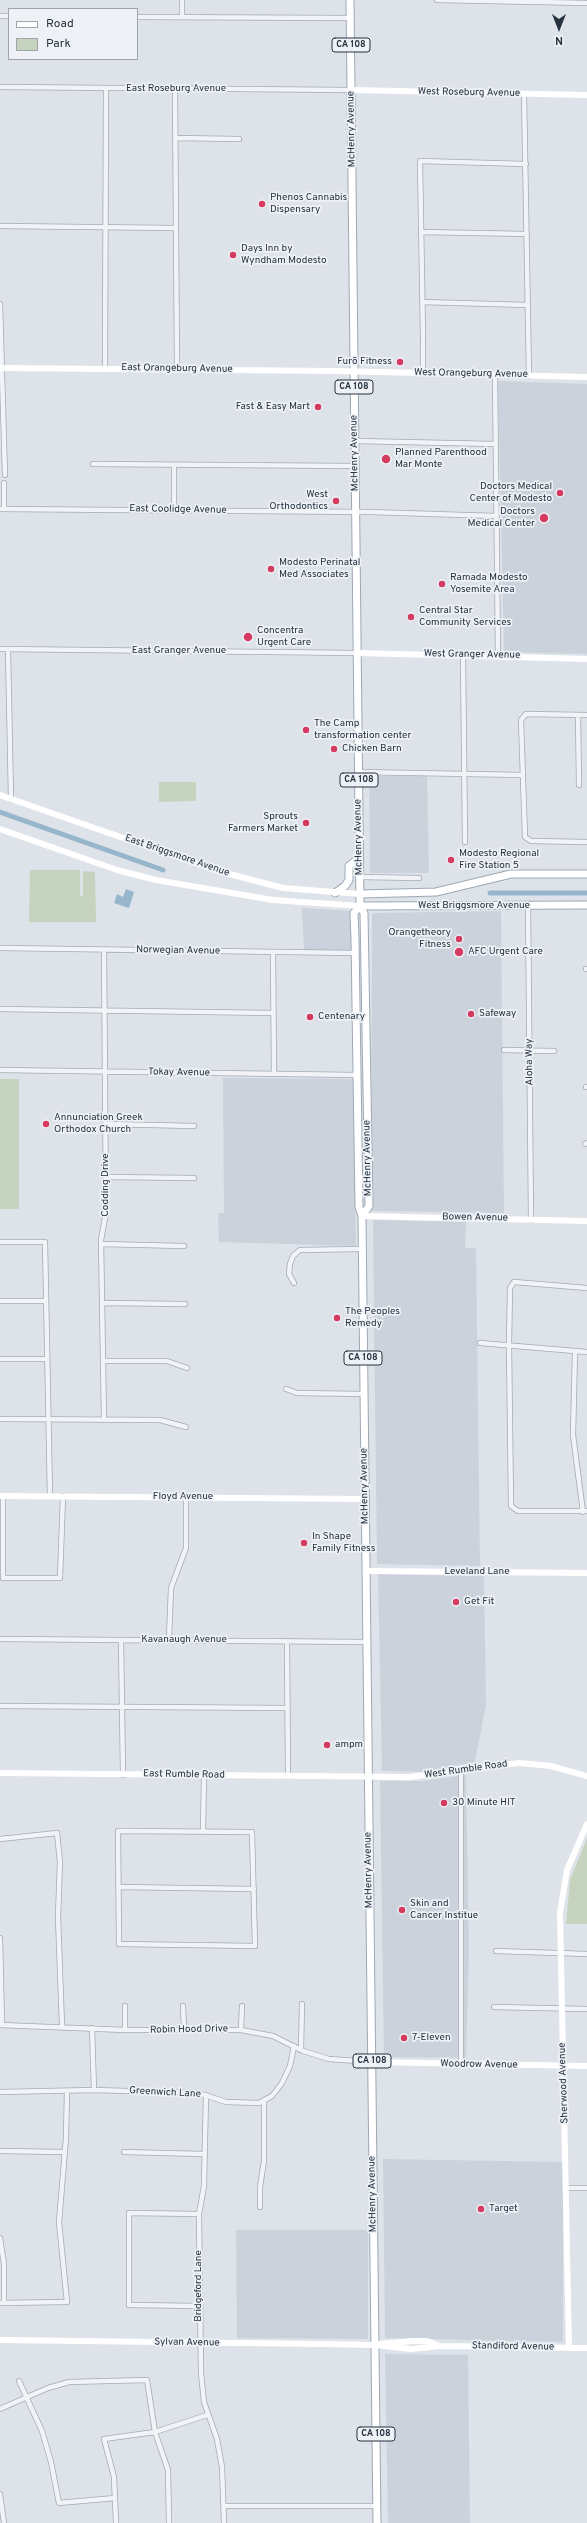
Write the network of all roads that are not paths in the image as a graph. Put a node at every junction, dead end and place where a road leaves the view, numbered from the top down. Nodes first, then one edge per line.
1 (182, 0) edge
2 (350, 0) edge
3 (437, 0) edge
4 (454, 0) edge
5 (526, 1) edge
6 (587, 3) edge
7 (138, 17) edge
8 (182, 17) junction
9 (350, 18) junction
10 (0, 87) edge
11 (106, 88) junction
12 (174, 89) junction
13 (351, 90) junction
14 (524, 94) junction
15 (587, 96) edge
16 (175, 138) junction
17 (239, 139) dead end
18 (526, 164) junction
19 (0, 226) edge
20 (107, 227) junction
21 (176, 228) junction
22 (421, 232) junction
23 (527, 234) junction
24 (422, 302) junction
25 (0, 304) edge
26 (528, 305) junction
27 (1, 368) edge
28 (105, 369) junction
29 (177, 369) junction
30 (354, 371) junction
31 (423, 373) junction
32 (495, 376) junction
33 (529, 376) junction
34 (587, 377) edge
35 (355, 441) junction
36 (496, 444) junction
37 (93, 464) dead end
38 (174, 464) junction
39 (355, 466) junction
40 (5, 475) dead end
41 (4, 483) dead end
42 (2, 509) edge
43 (174, 510) junction
44 (356, 512) junction
45 (496, 516) junction
46 (0, 650) edge
47 (8, 650) junction
48 (357, 653) junction
49 (463, 656) junction
50 (498, 656) junction
51 (587, 659) edge
52 (578, 715) junction
53 (587, 715) edge
54 (359, 772) junction
55 (522, 774) junction
56 (464, 775) junction
57 (579, 785) dead end
58 (0, 795) edge
59 (10, 798) junction
60 (0, 830) edge
61 (465, 842) dead end
62 (587, 842) edge
63 (360, 858) junction
64 (587, 874) edge
65 (360, 877) junction
66 (419, 878) dead end
67 (335, 893) junction
68 (360, 894) junction
69 (528, 905) junction
70 (587, 905) edge
71 (360, 906) junction
72 (0, 948) edge
73 (104, 950) junction
74 (273, 952) junction
75 (355, 953) junction
76 (0, 1009) edge
77 (105, 1011) junction
78 (273, 1013) junction
79 (504, 1050) dead end
80 (530, 1051) junction
81 (554, 1051) dead end
82 (0, 1070) edge
83 (106, 1072) junction
84 (274, 1074) junction
85 (357, 1076) junction
86 (106, 1124) junction
87 (194, 1126) dead end
88 (106, 1177) junction
89 (194, 1178) dead end
90 (362, 1216) junction
91 (531, 1220) junction
92 (587, 1221) edge
93 (0, 1242) edge
94 (102, 1244) junction
95 (184, 1246) dead end
96 (362, 1249) junction
97 (294, 1283) dead end
98 (587, 1288) edge
99 (0, 1301) edge
100 (46, 1301) junction
101 (102, 1303) junction
102 (185, 1304) dead end
103 (480, 1343) dead end
104 (509, 1344) junction
105 (575, 1352) junction
106 (587, 1352) edge
107 (0, 1359) edge
108 (46, 1359) junction
109 (103, 1361) junction
110 (187, 1368) dead end
111 (286, 1389) dead end
112 (364, 1394) junction
113 (0, 1419) edge
114 (47, 1420) junction
115 (104, 1420) junction
116 (186, 1427) dead end
117 (2, 1496) edge
118 (50, 1496) junction
119 (63, 1496) junction
120 (186, 1496) junction
121 (365, 1499) junction
122 (585, 1511) edge
123 (366, 1571) junction
124 (587, 1573) edge
125 (0, 1639) edge
126 (169, 1639) junction
127 (121, 1640) junction
128 (287, 1641) junction
129 (367, 1642) junction
130 (0, 1706) edge
131 (122, 1707) junction
132 (287, 1708) junction
133 (460, 1771) junction
134 (0, 1773) edge
135 (123, 1774) junction
136 (204, 1776) junction
137 (288, 1776) junction
138 (368, 1776) junction
139 (587, 1776) edge
140 (587, 1824) edge
141 (203, 1831) junction
142 (0, 1839) edge
143 (118, 1887) junction
144 (254, 1890) junction
145 (0, 1938) edge
146 (496, 1951) dead end
147 (561, 1953) junction
148 (587, 1954) edge
149 (1, 1967) edge
150 (302, 2004) dead end
151 (125, 2006) dead end
152 (183, 2006) dead end
153 (242, 2006) dead end
154 (494, 2008) dead end
155 (562, 2009) junction
156 (587, 2009) edge
157 (1, 2025) edge
158 (62, 2026) junction
159 (92, 2028) junction
160 (184, 2028) junction
161 (125, 2030) junction
162 (241, 2030) junction
163 (294, 2046) junction
164 (301, 2049) junction
165 (372, 2062) junction
166 (461, 2064) junction
167 (562, 2066) junction
168 (587, 2066) edge
169 (94, 2090) junction
170 (67, 2091) junction
171 (0, 2092) edge
172 (206, 2094) junction
173 (264, 2102) junction
174 (0, 2151) edge
175 (64, 2152) junction
176 (124, 2152) dead end
177 (203, 2154) junction
178 (566, 2188) junction
179 (587, 2188) edge
180 (260, 2207) dead end
181 (199, 2214) junction
182 (0, 2238) edge
183 (2, 2303) edge
184 (199, 2306) junction
185 (0, 2340) edge
186 (200, 2343) junction
187 (375, 2345) junction
188 (569, 2348) junction
189 (587, 2348) edge
190 (19, 2381) dead end
191 (28, 2397) junction
192 (0, 2409) edge
193 (207, 2415) junction
194 (156, 2432) junction
195 (0, 2494) edge
196 (115, 2498) junction
197 (224, 2506) junction
198 (377, 2506) junction
199 (4, 2523) edge
200 (116, 2523) edge
201 (169, 2523) edge
202 (224, 2523) edge
203 (377, 2523) edge

1 - 8 street
2 - 9 main road, McHenry Avenue / CA 108
3 - 4 street
4 - 5 street
5 - 6 street
7 - 8 street
8 - 9 street
9 - 13 main road, McHenry Avenue / CA 108
10 - 11 street, East Roseburg Avenue
11 - 12 street, East Roseburg Avenue
11 - 20 street
12 - 13 street, East Roseburg Avenue
12 - 16 street
13 - 14 street, West Roseburg Avenue
13 - 30 main road, McHenry Avenue / CA 108
14 - 15 street, West Roseburg Avenue
14 - 18 street
16 - 17 street
16 - 21 street
18 - 22 street
18 - 23 street
19 - 20 street
20 - 21 street
20 - 28 street
21 - 29 street
22 - 23 street
22 - 24 street
23 - 26 street
24 - 26 street
24 - 31 street
25 - 27 street
26 - 33 street
27 - 28 street, East Orangeburg Avenue
27 - 40 street
28 - 29 street, East Orangeburg Avenue
29 - 30 street, East Orangeburg Avenue
30 - 31 street, West Orangeburg Avenue
30 - 35 main road, McHenry Avenue / CA 108
31 - 32 street, West Orangeburg Avenue
32 - 33 street, West Orangeburg Avenue
32 - 36 street
33 - 34 street, West Orangeburg Avenue
35 - 36 street
35 - 39 main road, McHenry Avenue / CA 108
36 - 45 street
37 - 38 street
38 - 39 street
38 - 43 street
39 - 44 main road, McHenry Avenue / CA 108
41 - 42 street
42 - 43 street, East Coolidge Avenue
43 - 44 street, East Coolidge Avenue
44 - 45 street, East Coolidge Avenue
44 - 48 main road, McHenry Avenue / CA 108
45 - 50 street
46 - 47 street, East Granger Avenue
47 - 48 street, East Granger Avenue
47 - 59 street
48 - 49 street, West Granger Avenue
48 - 54 main road, McHenry Avenue / CA 108
49 - 50 street, West Granger Avenue
49 - 56 street
50 - 51 street, West Granger Avenue
52 - 53 street
52 - 55 street
52 - 57 street
54 - 56 street
54 - 63 main road, McHenry Avenue / CA 108
55 - 56 street
55 - 62 street
56 - 61 street
58 - 59 street, East Briggsmore Avenue
59 - 67 street, East Briggsmore Avenue
60 - 71 street, East Briggsmore Avenue
63 - 65 main road, McHenry Avenue / CA 108
63 - 67 main road
64 - 68 main road, West Briggsmore Avenue
65 - 66 street
65 - 68 main road, McHenry Avenue / CA 108
67 - 68 street, East Briggsmore Avenue
68 - 71 main road, McHenry Avenue / CA 108
69 - 70 main road, West Briggsmore Avenue
69 - 71 main road, West Briggsmore Avenue
69 - 80 street, Aloha Way
71 - 75 main road, McHenry Avenue / CA 108
71 - 90 main road, McHenry Avenue / CA 108
72 - 73 street, Norwegian Avenue
73 - 74 street, Norwegian Avenue
73 - 77 street, Codding Drive
74 - 75 street, Norwegian Avenue
74 - 78 street
75 - 85 main road, McHenry Avenue / CA 108
76 - 77 street
77 - 78 street
77 - 83 street, Codding Drive
78 - 84 street
79 - 80 street
80 - 81 street
80 - 91 street, Aloha Way
82 - 83 street, Tokay Avenue
83 - 84 street, Tokay Avenue
83 - 86 street, Codding Drive
84 - 85 street, Tokay Avenue
85 - 90 main road, McHenry Avenue / CA 108
86 - 87 street
86 - 88 street, Codding Drive
88 - 89 street
88 - 94 street, Codding Drive
90 - 91 street, Bowen Avenue
90 - 96 main road, McHenry Avenue / CA 108
91 - 92 street, Bowen Avenue
93 - 100 street
94 - 95 street
94 - 101 street, Codding Drive
96 - 97 street
96 - 112 main road, McHenry Avenue / CA 108
98 - 104 street
99 - 100 street
100 - 108 street
101 - 102 street
101 - 109 street, Codding Drive
103 - 104 street
104 - 105 street
104 - 122 street
105 - 106 street
105 - 122 street
107 - 108 street
108 - 114 street
109 - 110 street
109 - 115 street, Codding Drive
111 - 112 street
112 - 121 main road, McHenry Avenue / CA 108
113 - 114 street
114 - 115 street
114 - 118 street
115 - 116 street
117 - 118 street, Floyd Avenue
117 - 119 street
118 - 119 street, Floyd Avenue
119 - 120 street, Floyd Avenue
120 - 121 street, Floyd Avenue
120 - 126 street
121 - 123 main road, McHenry Avenue / CA 108
123 - 124 street, Leveland Lane
123 - 129 main road, McHenry Avenue / CA 108
125 - 127 street, Kavanaugh Avenue
126 - 127 street, Kavanaugh Avenue
126 - 128 street, Kavanaugh Avenue
127 - 131 street
128 - 129 street, Kavanaugh Avenue
128 - 132 street
129 - 138 main road, McHenry Avenue / CA 108
130 - 131 street
131 - 132 street
131 - 135 street
132 - 137 street
133 - 138 street, West Rumble Road
133 - 139 street, West Rumble Road
133 - 166 street
134 - 135 street, East Rumble Road
135 - 136 street, East Rumble Road
136 - 137 street, East Rumble Road
136 - 141 street
137 - 138 street, East Rumble Road
138 - 165 main road, McHenry Avenue / CA 108
140 - 147 street, Sherwood Avenue
141 - 143 street
141 - 144 street
142 - 158 street
143 - 144 street
143 - 144 street
145 - 149 street
146 - 147 street
147 - 148 street
147 - 155 street, Sherwood Avenue
149 - 157 street
150 - 164 street
151 - 161 street
152 - 160 street
153 - 162 street
154 - 155 street
155 - 156 street
155 - 167 street, Sherwood Avenue
157 - 158 street, Robin Hood Drive
158 - 159 street, Robin Hood Drive
159 - 161 street, Robin Hood Drive
159 - 169 street
160 - 161 street, Robin Hood Drive
160 - 162 street, Robin Hood Drive
162 - 163 street, Robin Hood Drive
163 - 164 street, Robin Hood Drive
163 - 173 street
164 - 165 street, Robin Hood Drive
165 - 166 street, Woodrow Avenue
165 - 187 main road, McHenry Avenue / CA 108
166 - 167 street, Woodrow Avenue
167 - 168 street, Woodrow Avenue
167 - 178 street, Sherwood Avenue
169 - 170 street, Greenwich Lane
169 - 172 street, Greenwich Lane
170 - 171 street, Greenwich Lane
170 - 175 street
172 - 173 street, Greenwich Lane
172 - 177 street, Bridgeford Lane
173 - 180 street
174 - 175 street
175 - 183 street
176 - 177 street
177 - 181 street, Bridgeford Lane
178 - 179 street
178 - 188 street, Sherwood Avenue
181 - 184 street, Bridgeford Lane
181 - 184 street
182 - 183 street
184 - 186 street, Bridgeford Lane
185 - 186 street, Sylvan Avenue
186 - 187 street, Sylvan Avenue
186 - 193 street, Bridgeford Lane
187 - 188 street, Standiford Avenue
187 - 198 main road, McHenry Avenue / CA 108
188 - 189 street, Standiford Avenue
190 - 191 street
191 - 192 street
191 - 194 street
191 - 196 street
193 - 194 street
193 - 197 street, Bridgeford Lane
194 - 196 street
194 - 201 street
195 - 199 street
196 - 200 street
197 - 198 street
197 - 202 street, Bridgeford Lane
198 - 203 main road, McHenry Avenue / CA 108

